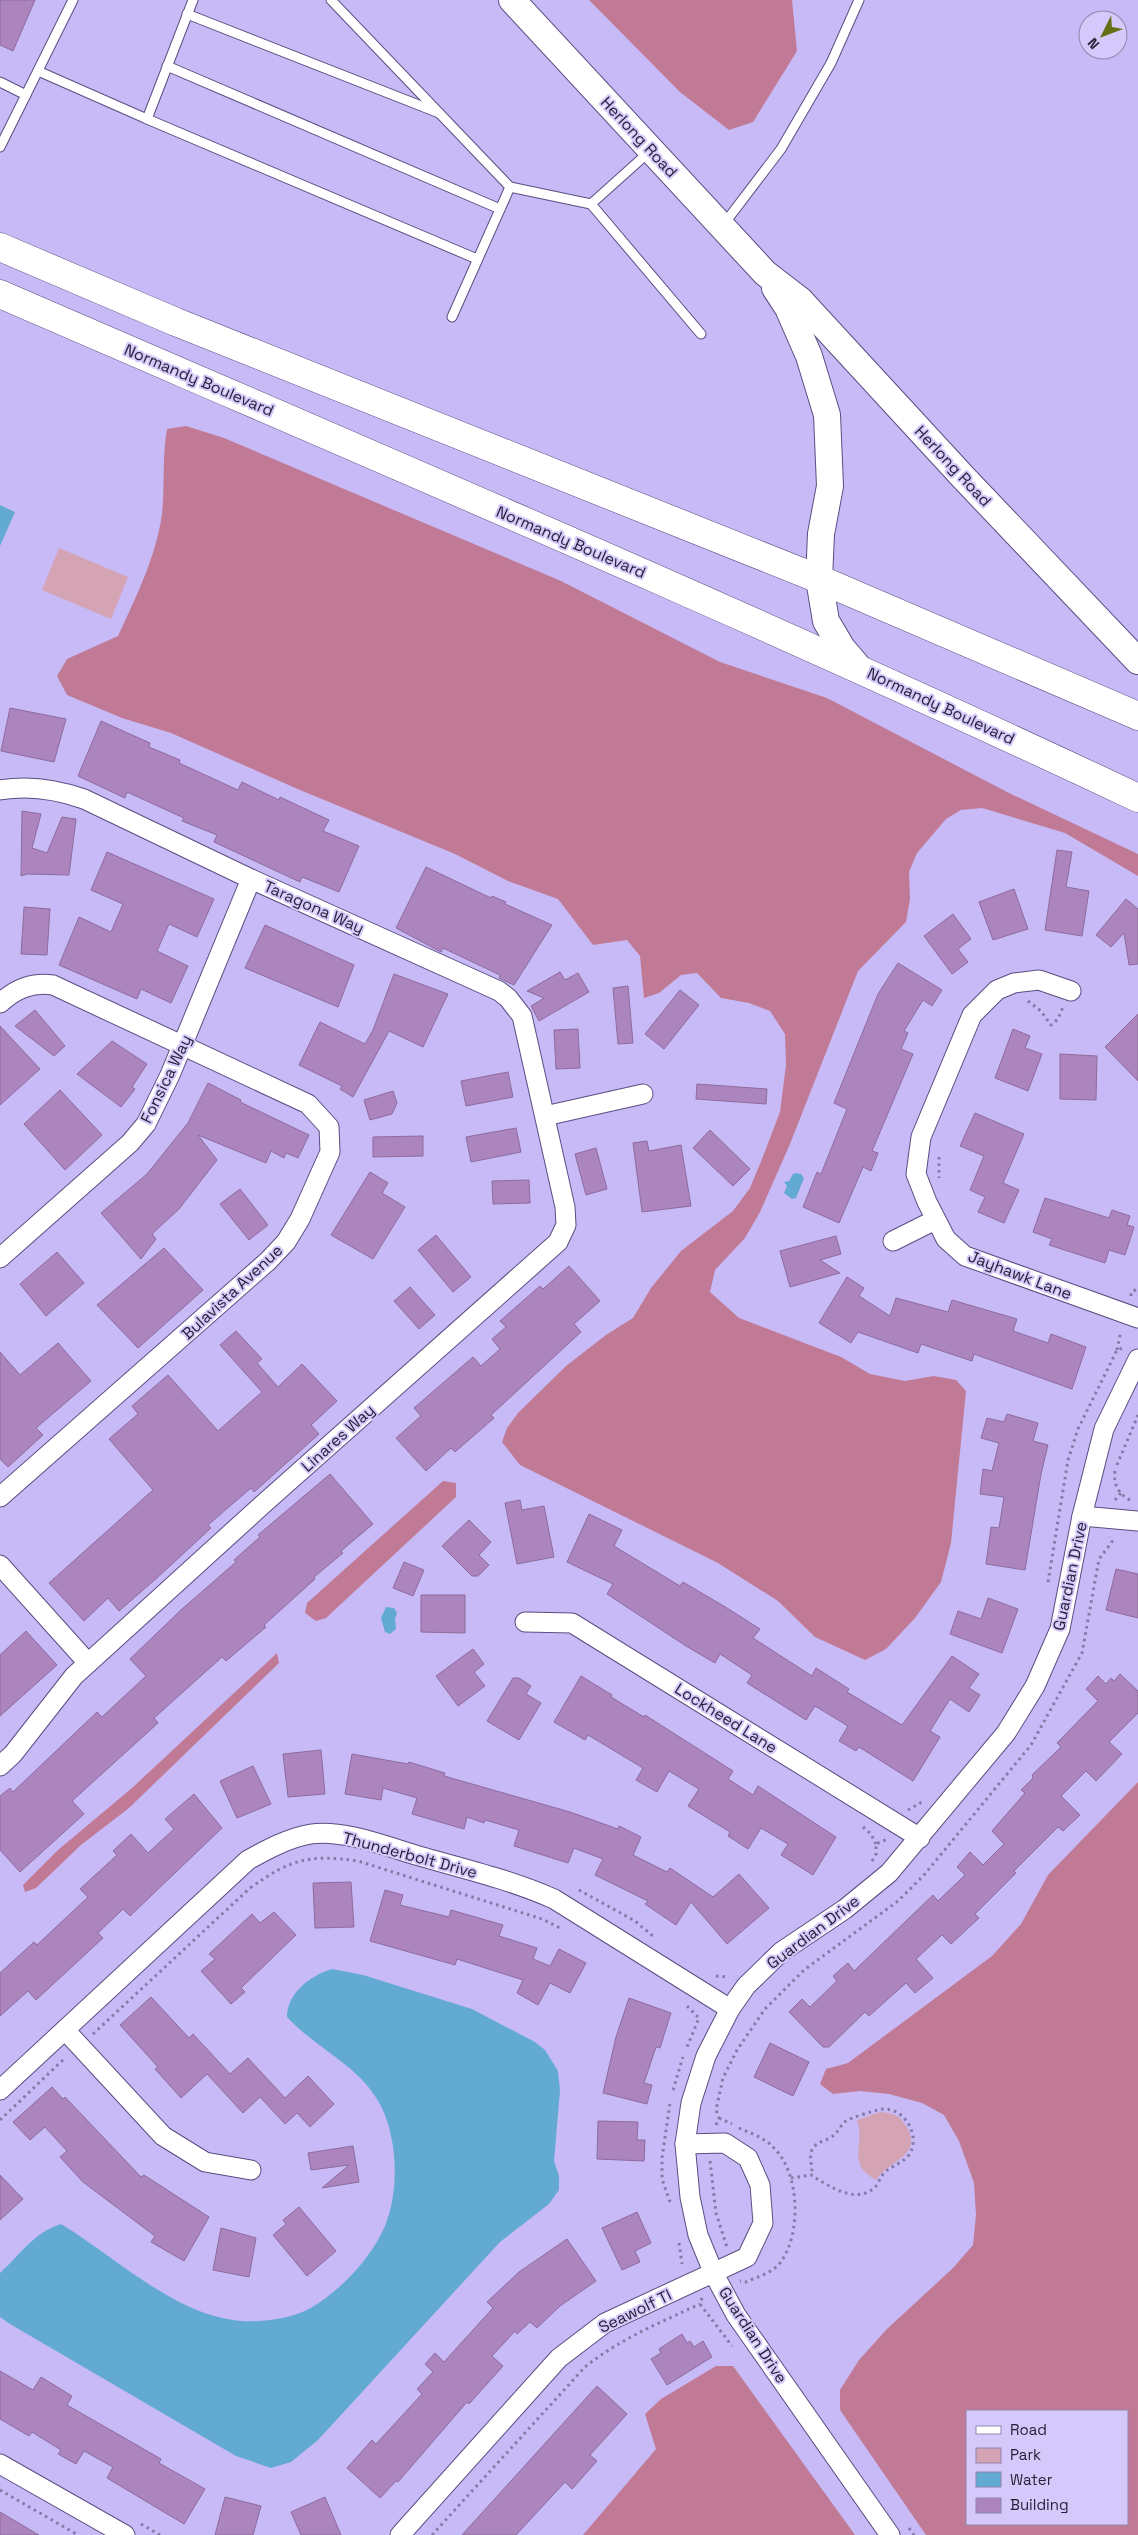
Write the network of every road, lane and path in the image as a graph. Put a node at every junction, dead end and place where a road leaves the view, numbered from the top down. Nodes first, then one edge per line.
1 (73, 0) edge
2 (193, 0) edge
3 (331, 0) edge
4 (512, 0) edge
5 (859, 0) edge
6 (188, 14) junction
7 (167, 66) junction
8 (38, 71) junction
9 (0, 82) edge
10 (26, 95) junction
11 (439, 113) junction
12 (147, 119) junction
13 (3, 133) edge
14 (0, 147) edge
15 (651, 150) junction
16 (510, 187) junction
17 (592, 204) junction
18 (500, 209) junction
19 (722, 226) junction
20 (0, 247) edge
21 (477, 259) junction
22 (766, 273) junction
23 (0, 294) edge
24 (452, 317) dead end
25 (701, 334) dead end
26 (819, 578) junction
27 (1138, 661) edge
28 (860, 669) junction
29 (1138, 716) edge
30 (0, 790) edge
31 (1138, 798) edge
32 (251, 879) junction
33 (1071, 991) joint
34 (1023, 1001) dead end
35 (0, 1003) edge
36 (183, 1045) junction
37 (643, 1094) dead end
38 (545, 1116) junction
39 (939, 1153) dead end
40 (941, 1185) dead end
41 (935, 1220) junction
42 (893, 1242) dead end
43 (0, 1258) edge
44 (1131, 1293) dead end
45 (1126, 1294) dead end
46 (1138, 1318) edge
47 (1135, 1353) edge
48 (1138, 1415) edge
49 (1121, 1493) junction
50 (0, 1497) edge
51 (1138, 1503) edge
52 (1082, 1516) junction
53 (1109, 1518) junction
54 (1138, 1521) edge
55 (0, 1565) edge
56 (1047, 1589) dead end
57 (525, 1622) dead end
58 (88, 1663) junction
59 (0, 1766) edge
60 (927, 1799) dead end
61 (899, 1825) junction
62 (920, 1838) junction
63 (868, 1867) dead end
64 (576, 1889) dead end
65 (565, 1930) dead end
66 (662, 1942) dead end
67 (707, 1972) dead end
68 (716, 1976) dead end
69 (680, 2002) dead end
70 (730, 2009) junction
71 (66, 2030) junction
72 (80, 2046) junction
73 (0, 2090) edge
74 (719, 2118) junction
75 (0, 2120) edge
76 (712, 2143) junction
77 (685, 2144) junction
78 (251, 2170) dead end
79 (811, 2176) junction
80 (791, 2178) junction
81 (670, 2204) dead end
82 (677, 2234) dead end
83 (682, 2264) dead end
84 (733, 2264) junction
85 (714, 2274) junction
86 (700, 2304) dead end
87 (0, 2464) edge
88 (0, 2490) edge
89 (78, 2535) edge
90 (125, 2535) edge
91 (400, 2535) edge
92 (432, 2535) edge
93 (890, 2535) edge

1 - 8 lane
2 - 6 lane
3 - 11 lane
4 - 15 street, Herlong Road
5 - 19 lane
6 - 7 lane
6 - 11 lane
7 - 12 lane
7 - 18 lane
8 - 10 lane
8 - 12 lane
9 - 10 lane
10 - 13 lane
11 - 16 lane
12 - 21 lane
13 - 14 lane
15 - 17 lane
15 - 19 street, Herlong Road
16 - 17 lane
16 - 18 lane
17 - 25 lane
18 - 21 lane
19 - 22 street, Herlong Road
20 - 26 main road
21 - 24 lane
22 - 26 street, Herlong Road
22 - 27 street, Herlong Road
23 - 28 main road, Normandy Boulevard
26 - 28 street, Herlong Road
26 - 29 main road
28 - 31 main road, Normandy Boulevard
30 - 32 street, Taragona Way
32 - 36 street, Fonsica Way
32 - 38 street, Taragona Way
33 - 34 path
33 - 41 street, Jayhawk Lane
35 - 36 street, Bulavista Avenue
36 - 43 street, Fonsica Way
36 - 50 street, Bulavista Avenue
37 - 38 street
38 - 58 street, Linares Way
39 - 40 path
41 - 42 street
41 - 46 street, Jayhawk Lane
44 - 45 path
47 - 52 street, Guardian Drive
47 - 56 path
48 - 49 path
49 - 51 path
49 - 53 path
52 - 53 street
52 - 62 street, Guardian Drive
53 - 54 street
53 - 74 path
55 - 58 street
57 - 61 street, Lockheed Lane
58 - 59 street, Linares Way
60 - 61 path
61 - 62 street, Lockheed Lane
61 - 63 path
62 - 70 street, Guardian Drive
64 - 66 path
65 - 72 path
67 - 68 path
69 - 81 path
70 - 71 street, Thunderbolt Drive
70 - 77 street, Guardian Drive
71 - 72 street
71 - 73 street, Thunderbolt Drive
72 - 75 path
72 - 78 street
74 - 76 path
74 - 80 path
76 - 77 street, Seawolf Tl
76 - 84 path
76 - 84 street, Seawolf Tl
77 - 85 street, Guardian Drive
79 - 79 path
79 - 80 path
80 - 84 path
82 - 83 path
84 - 85 street, Seawolf Tl
85 - 91 street, Seawolf Tl
85 - 93 street, Guardian Drive
86 - 92 path
87 - 90 street
88 - 89 path

